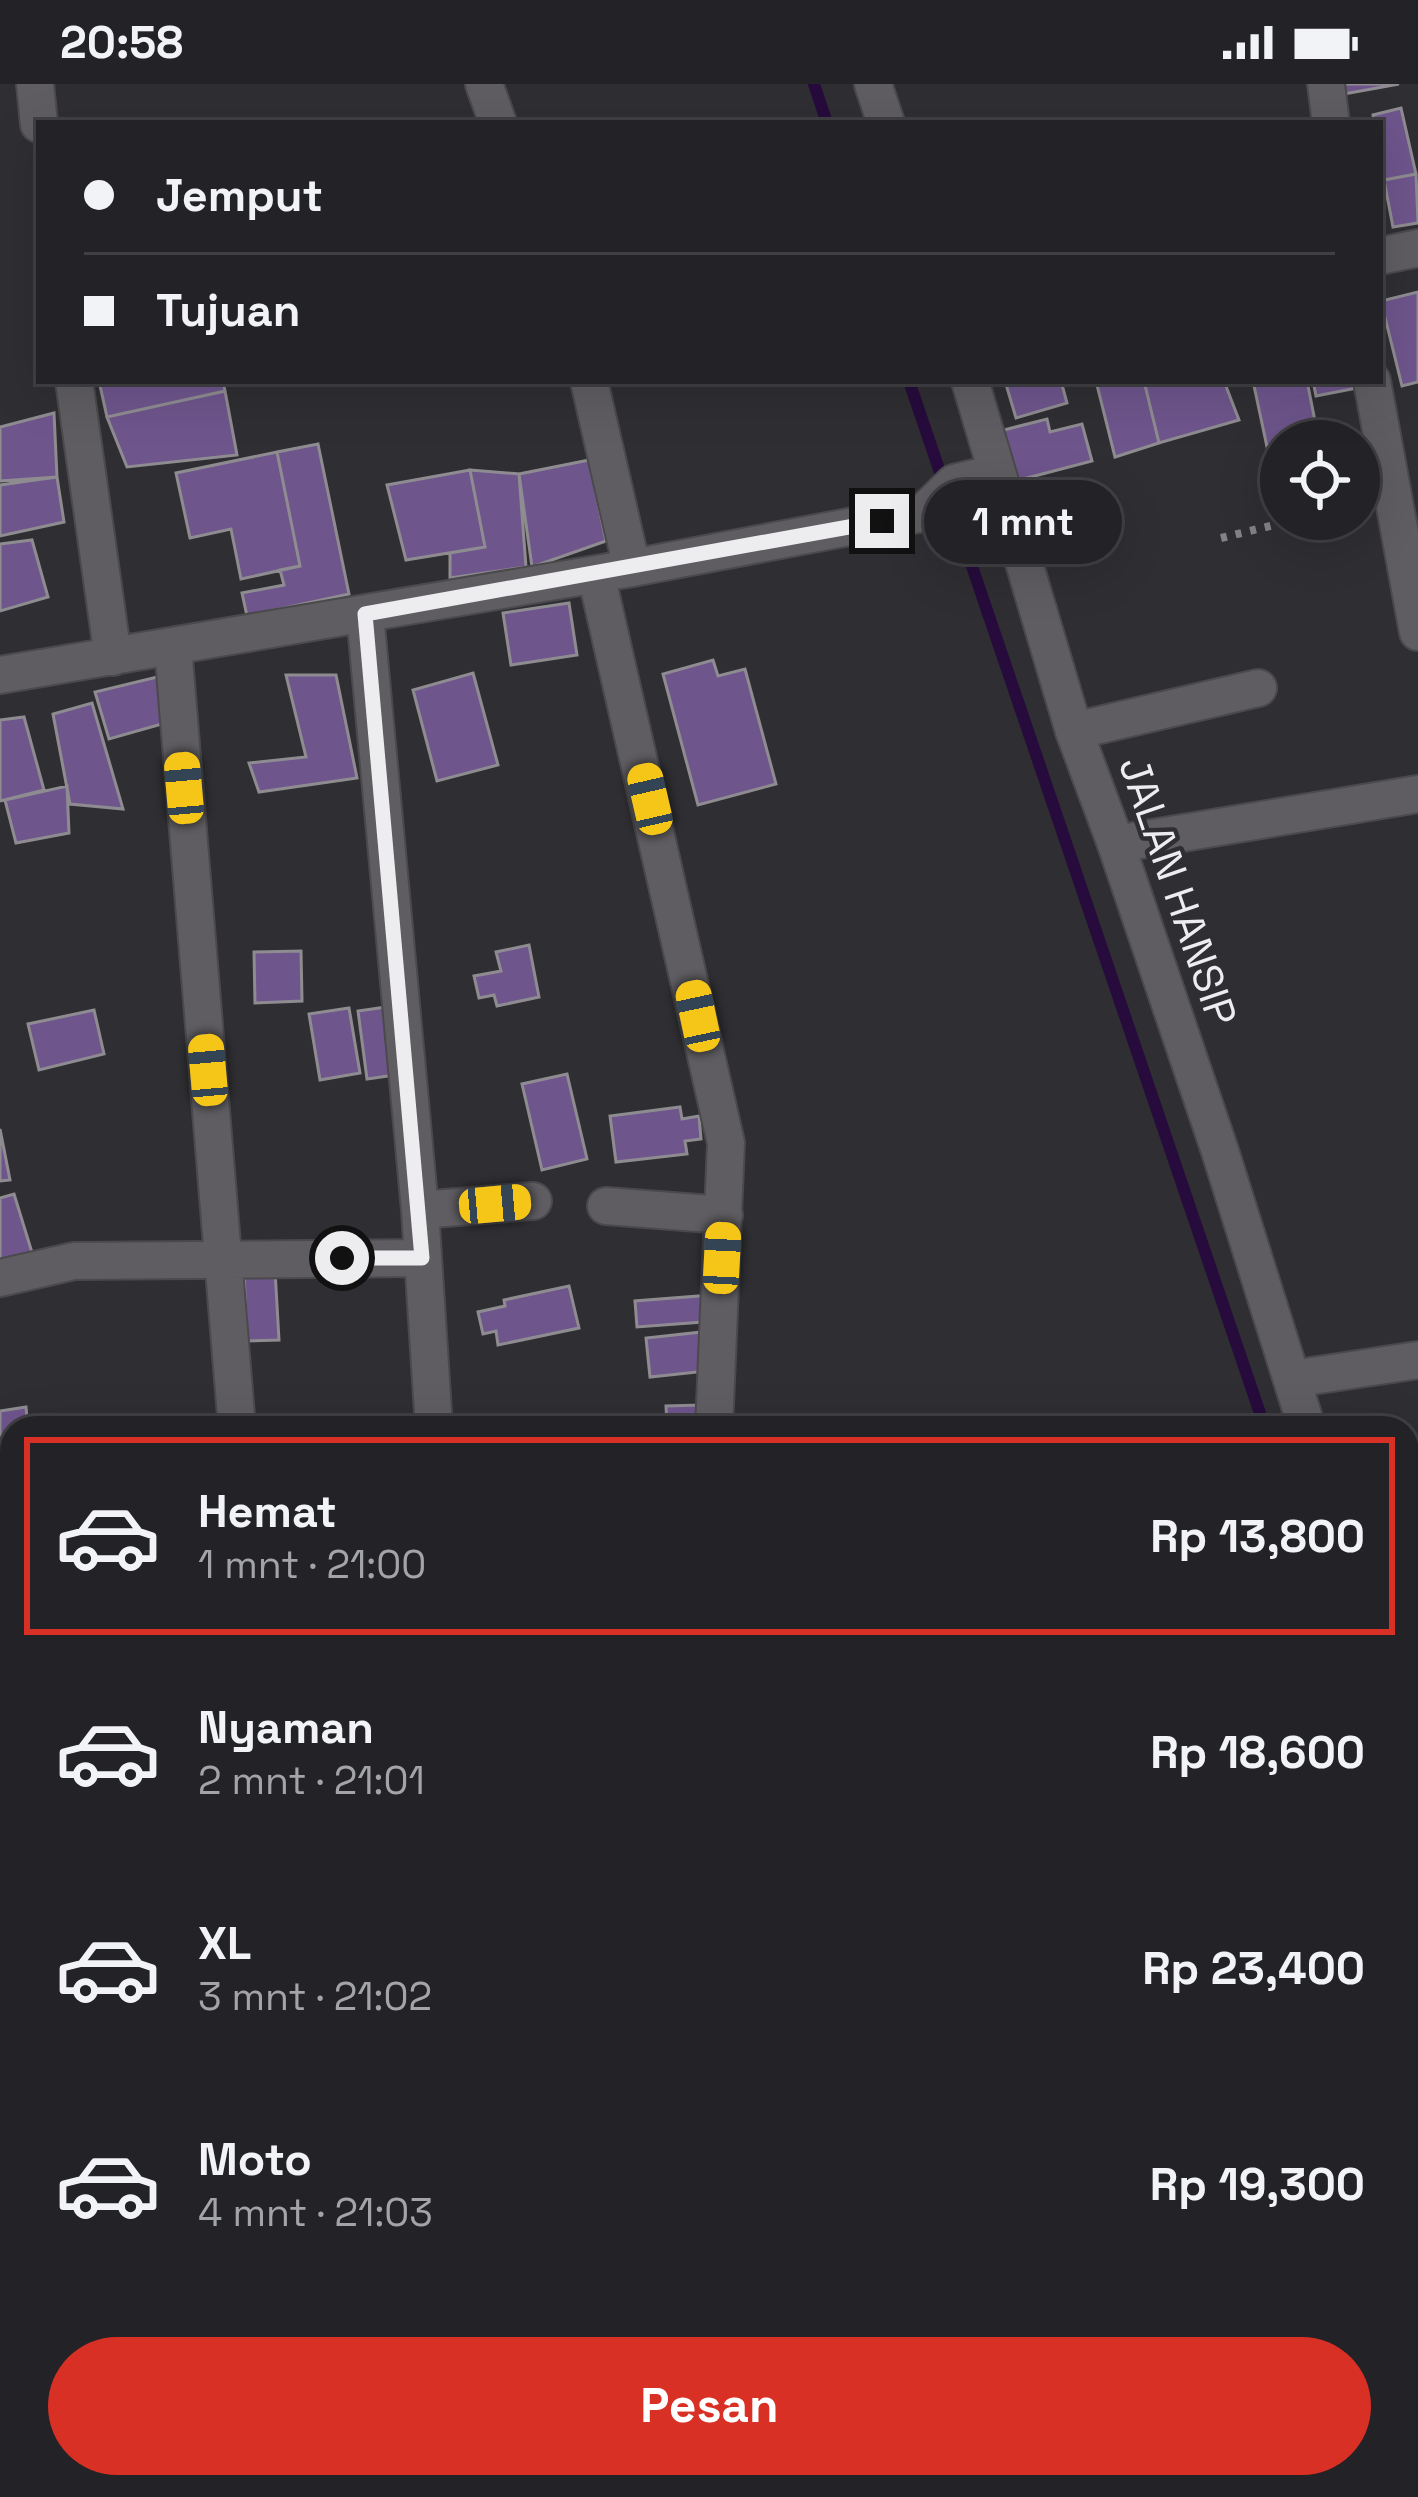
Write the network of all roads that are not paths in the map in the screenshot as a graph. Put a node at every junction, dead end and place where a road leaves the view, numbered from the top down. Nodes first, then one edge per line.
1 (34, 84) edge
2 (484, 84) edge
3 (873, 84) edge
4 (1326, 84) edge
5 (38, 120) edge
6 (496, 120) edge
7 (885, 120) edge
8 (1331, 120) edge
9 (1418, 248) edge
10 (1383, 255) edge
11 (74, 384) edge
12 (589, 384) edge
13 (971, 384) edge
14 (1373, 384) edge
15 (996, 473) junction
16 (614, 571) junction
17 (365, 614) junction
18 (1418, 632) edge
19 (173, 647) junction
20 (113, 657) junction
21 (0, 675) edge
22 (1258, 688) dead end
23 (1074, 731) junction
24 (1418, 794) edge
25 (1116, 844) junction
26 (533, 1201) dead end
27 (606, 1206) dead end
28 (420, 1210) junction
29 (724, 1216) junction
30 (223, 1258) junction
31 (422, 1258) junction
32 (0, 1278) edge
33 (1418, 1360) edge
34 (1292, 1379) junction
35 (236, 1416) edge
36 (433, 1416) edge
37 (716, 1416) edge
38 (1303, 1416) edge

1 - 5 street
2 - 6 street
3 - 7 street
4 - 8 street
9 - 10 street
11 - 20 street
12 - 16 street
13 - 15 street, JALAN HANSIP
14 - 18 street
15 - 16 street
15 - 23 street, JALAN HANSIP
16 - 17 street
16 - 29 street
17 - 19 street
17 - 28 street
19 - 20 street
19 - 30 street
20 - 21 street
22 - 23 street
23 - 25 street, JALAN HANSIP
24 - 25 street
25 - 34 street, JALAN HANSIP
26 - 28 street
27 - 29 street
28 - 31 street
29 - 37 street
30 - 31 street
30 - 32 street
30 - 35 street
31 - 36 street
33 - 34 street
34 - 38 street, JALAN HANSIP

